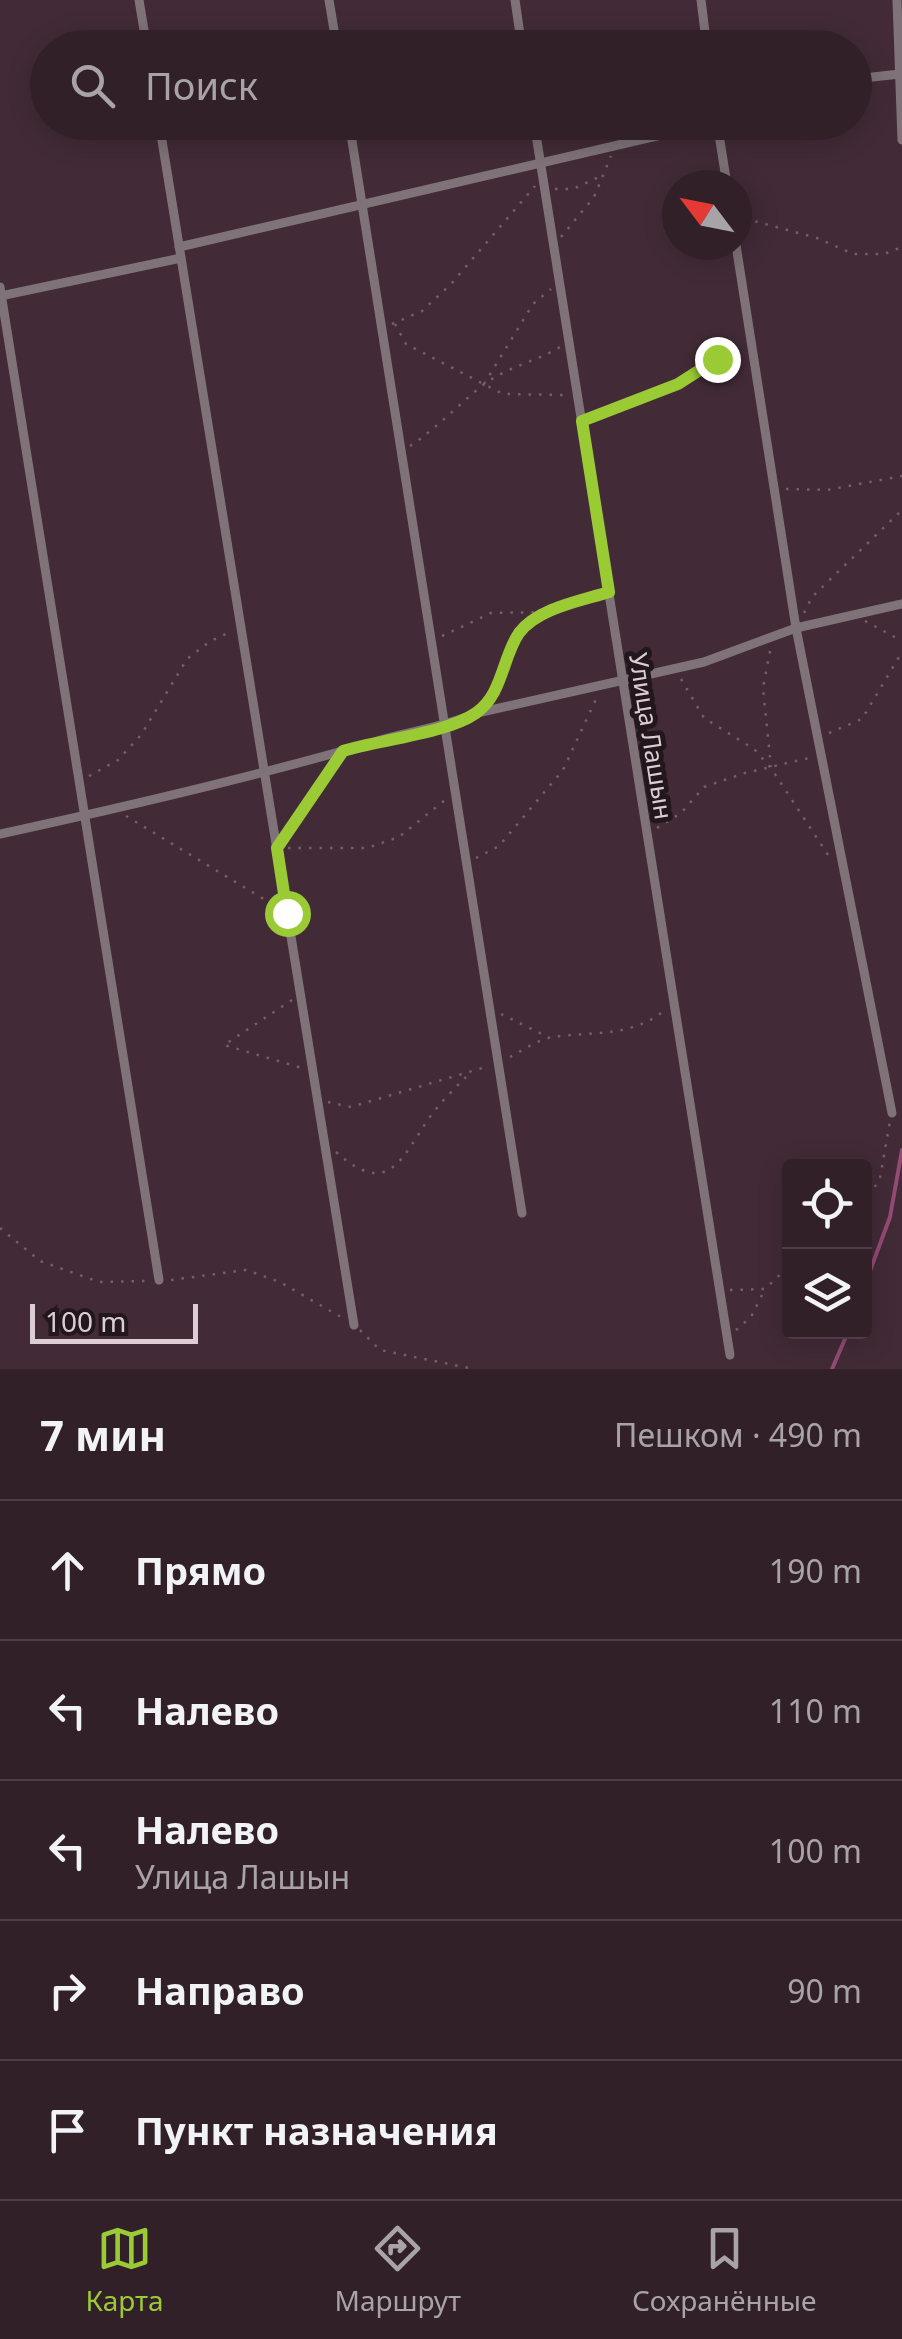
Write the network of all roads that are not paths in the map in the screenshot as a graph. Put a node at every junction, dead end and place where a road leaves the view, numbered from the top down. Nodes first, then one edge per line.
1 (139, 0) edge
2 (329, 0) edge
3 (515, 0) edge
4 (701, 0) edge
5 (897, 0) edge
6 (144, 30) edge
7 (334, 30) edge
8 (519, 30) edge
9 (705, 30) edge
10 (901, 60) edge
11 (900, 74) edge
12 (872, 77) edge
13 (162, 140) edge
14 (351, 140) edge
15 (537, 140) edge
16 (646, 140) edge
17 (720, 140) edge
18 (902, 140) edge
19 (541, 166) junction
20 (725, 170) edge
21 (362, 206) junction
22 (180, 252) junction
23 (738, 260) edge
24 (0, 293) edge
25 (902, 604) edge
26 (796, 628) junction
27 (622, 678) junction
28 (444, 727) junction
29 (264, 774) junction
30 (85, 816) junction
31 (0, 834) edge
32 (892, 1113) road end
33 (522, 1213) dead end
34 (159, 1280) road end
35 (354, 1325) road end
36 (730, 1355) dead end

1 - 6 street
2 - 7 street
3 - 8 street
4 - 9 street
5 - 10 street
10 - 11 street
11 - 12 street
11 - 18 street
13 - 22 street
14 - 21 street
15 - 19 street, Улица Лашын
16 - 19 street
17 - 20 street
19 - 21 street
19 - 27 street, Улица Лашын
21 - 22 street
21 - 28 street
22 - 24 street
22 - 29 street
23 - 26 street
24 - 30 street
25 - 26 street
26 - 27 street
26 - 32 street
27 - 28 street
27 - 36 street, Улица Лашын
28 - 29 street
28 - 33 street
29 - 30 street
29 - 35 street
30 - 31 street
30 - 34 street

